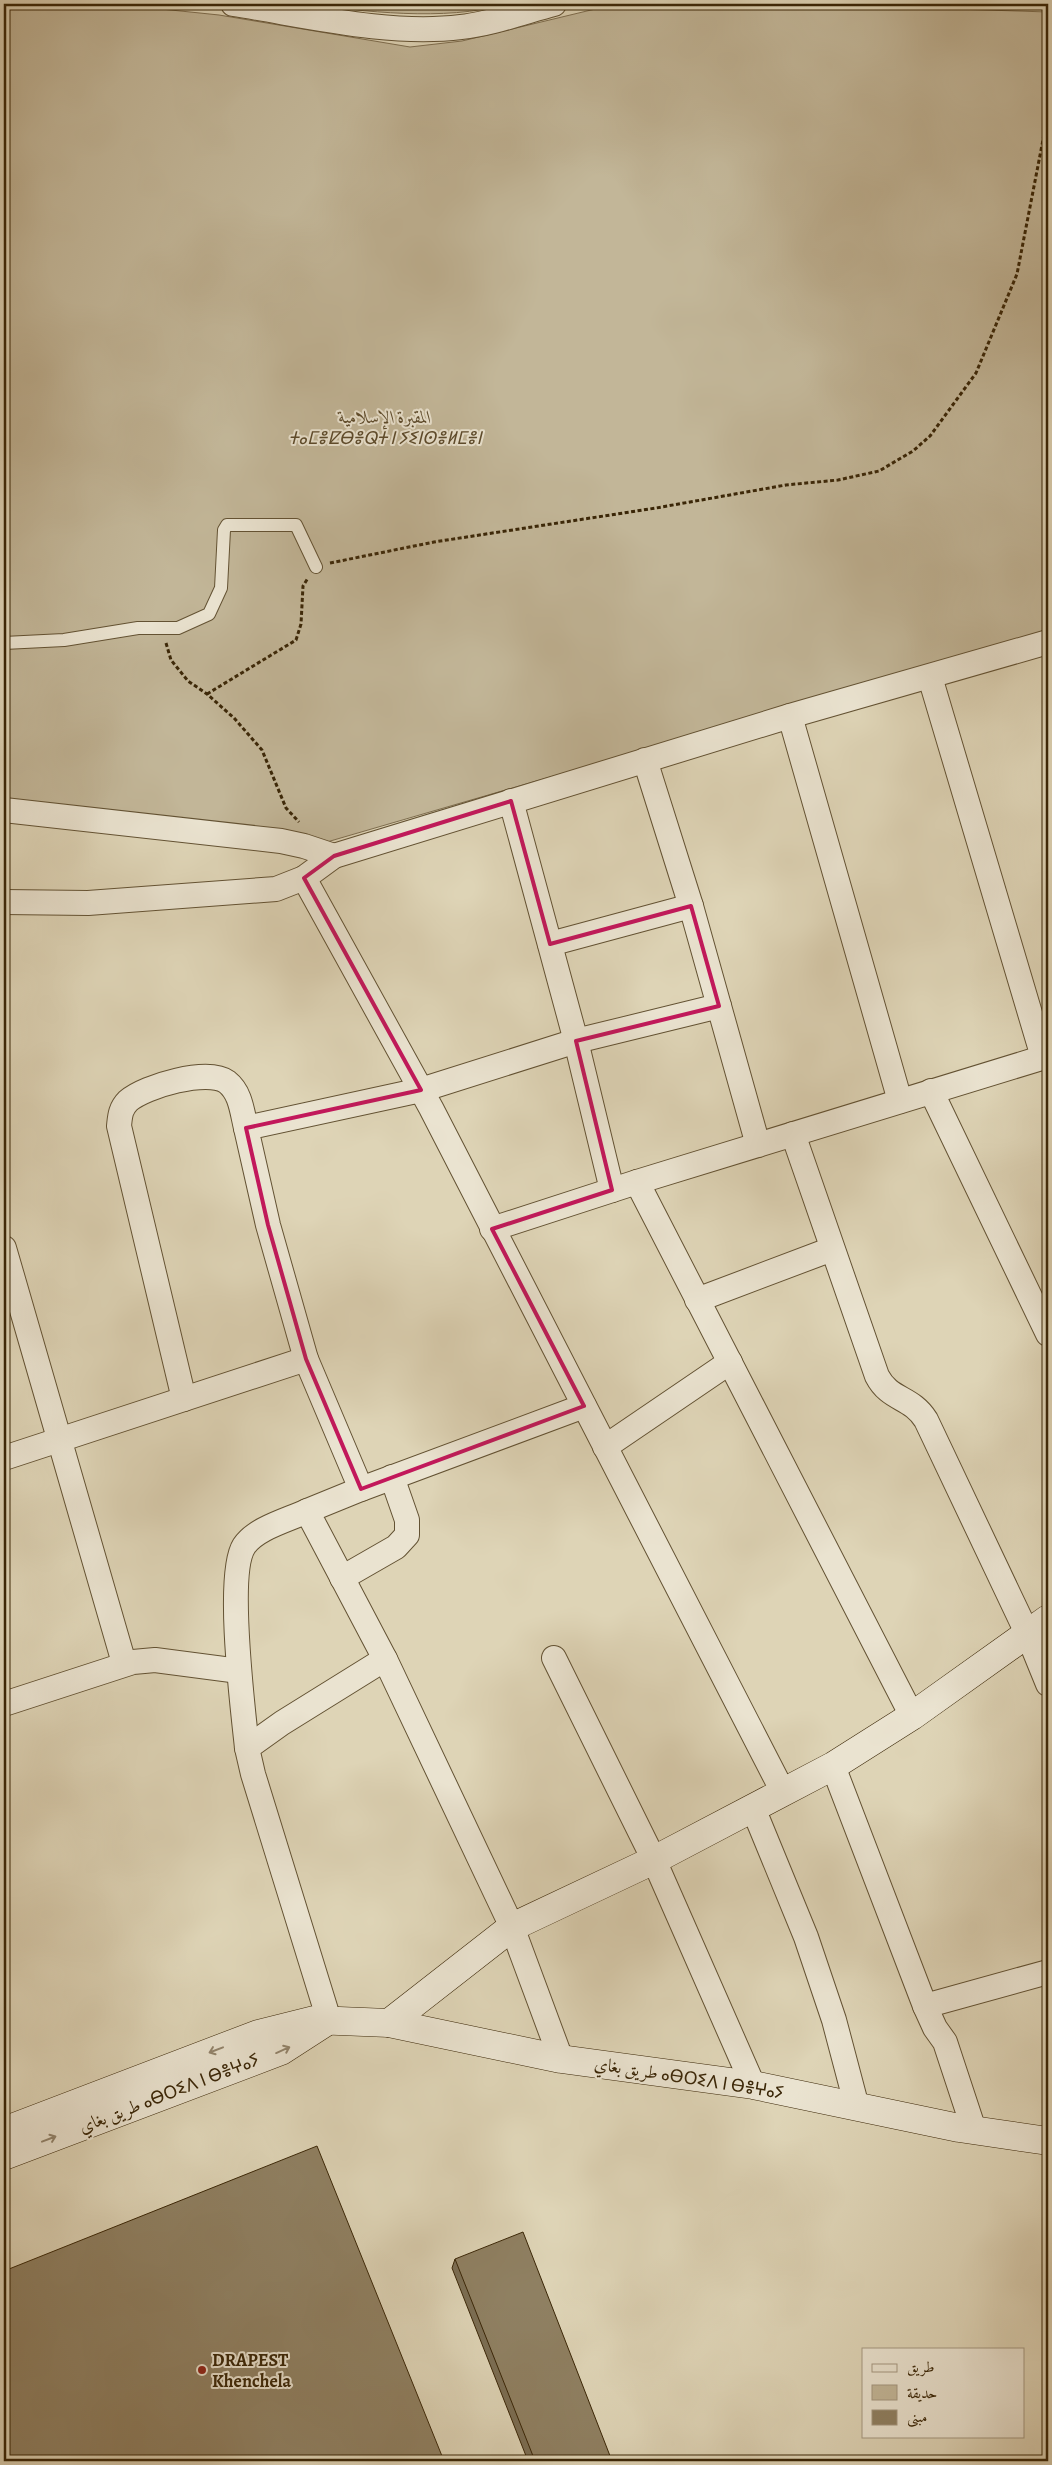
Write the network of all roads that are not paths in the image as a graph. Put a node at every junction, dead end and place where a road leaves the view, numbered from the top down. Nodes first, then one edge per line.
1 (232, 4) edge
2 (554, 4) edge
3 (316, 567) road end
4 (1048, 642) edge
5 (4, 643) edge
6 (930, 676) junction
7 (790, 716) junction
8 (645, 760) junction
9 (511, 801) junction
10 (4, 810) edge
11 (334, 856) junction
12 (304, 878) junction
13 (4, 902) edge
14 (691, 906) junction
15 (550, 944) junction
16 (719, 1006) junction
17 (576, 1041) junction
18 (1046, 1056) edge
19 (421, 1090) junction
20 (931, 1091) junction
21 (900, 1101) junction
22 (246, 1128) junction
23 (793, 1134) junction
24 (758, 1144) junction
25 (637, 1182) junction
26 (612, 1190) junction
27 (492, 1229) junction
28 (4, 1248) edge
29 (832, 1249) junction
30 (697, 1300) junction
31 (1048, 1334) edge
32 (306, 1359) junction
33 (730, 1362) junction
34 (184, 1399) junction
35 (584, 1406) junction
36 (59, 1440) junction
37 (605, 1447) junction
38 (4, 1458) edge
39 (392, 1477) junction
40 (361, 1488) junction
41 (307, 1511) junction
42 (342, 1578) junction
43 (1038, 1627) edge
44 (554, 1658) dead end
45 (386, 1659) junction
46 (124, 1663) junction
47 (240, 1671) junction
48 (1048, 1684) edge
49 (4, 1704) edge
50 (912, 1716) junction
51 (247, 1748) junction
52 (833, 1766) junction
53 (783, 1792) junction
54 (752, 1808) junction
55 (654, 1860) junction
56 (512, 1927) junction
57 (1048, 1972) edge
58 (1018, 1981) junction
59 (1048, 1986) edge
60 (925, 2006) junction
61 (329, 2020) junction
62 (389, 2022) junction
63 (561, 2059) junction
64 (753, 2085) junction
65 (857, 2107) junction
66 (966, 2129) junction
67 (4, 2131) edge
68 (1048, 2141) edge
69 (4, 2156) edge

1 - 2 street
3 - 5 lane
4 - 6 street
6 - 7 street
6 - 18 street
7 - 8 street
7 - 21 street
8 - 9 street
8 - 14 street
9 - 11 street
9 - 15 street
10 - 11 street
11 - 12 street
12 - 13 street
12 - 19 street
14 - 15 street
14 - 16 street
15 - 17 street
16 - 17 street
16 - 24 street
17 - 19 street
17 - 26 street
18 - 20 street
19 - 22 street
19 - 27 street
20 - 21 street
20 - 31 street
21 - 23 street
22 - 32 street
22 - 34 street
23 - 24 street
23 - 29 street
24 - 25 street
25 - 26 street
25 - 30 street
26 - 27 street
27 - 35 street
28 - 36 street
29 - 30 street
29 - 43 street
30 - 33 street
32 - 34 street
32 - 40 street
33 - 37 street
33 - 50 street
34 - 36 street
35 - 37 street
35 - 39 street
36 - 38 street
36 - 46 street
37 - 53 street
39 - 40 street
39 - 42 street
40 - 41 street
41 - 42 street
41 - 47 street
42 - 45 street
43 - 48 street
43 - 50 main road
44 - 55 street
45 - 51 street
45 - 56 street
46 - 47 street
46 - 49 street
47 - 51 street
50 - 52 main road
51 - 61 street
52 - 53 main road
52 - 60 street
53 - 54 main road
54 - 55 main road
54 - 65 street
55 - 56 main road
55 - 64 street
56 - 62 main road
56 - 63 street
57 - 58 street
58 - 59 street
58 - 60 street
60 - 66 street
61 - 62 main road, طريق بغاي ⴰⴱⵔⵉⴷ ⵏ ⴱⴻⵖⴰⵢ
61 -> 67 main road, طريق بغاي ⴰⴱⵔⵉⴷ ⵏ ⴱⴻⵖⴰⵢ
69 -> 61 main road, طريق بغاي ⴰⴱⵔⵉⴷ ⵏ ⴱⴻⵖⴰⵢ
62 - 63 main road, طريق بغاي ⴰⴱⵔⵉⴷ ⵏ ⴱⴻⵖⴰⵢ
63 - 64 main road, طريق بغاي ⴰⴱⵔⵉⴷ ⵏ ⴱⴻⵖⴰⵢ
64 - 65 main road, طريق بغاي ⴰⴱⵔⵉⴷ ⵏ ⴱⴻⵖⴰⵢ
65 - 66 main road, طريق بغاي ⴰⴱⵔⵉⴷ ⵏ ⴱⴻⵖⴰⵢ
66 - 68 main road, طريق بغاي ⴰⴱⵔⵉⴷ ⵏ ⴱⴻⵖⴰⵢ

